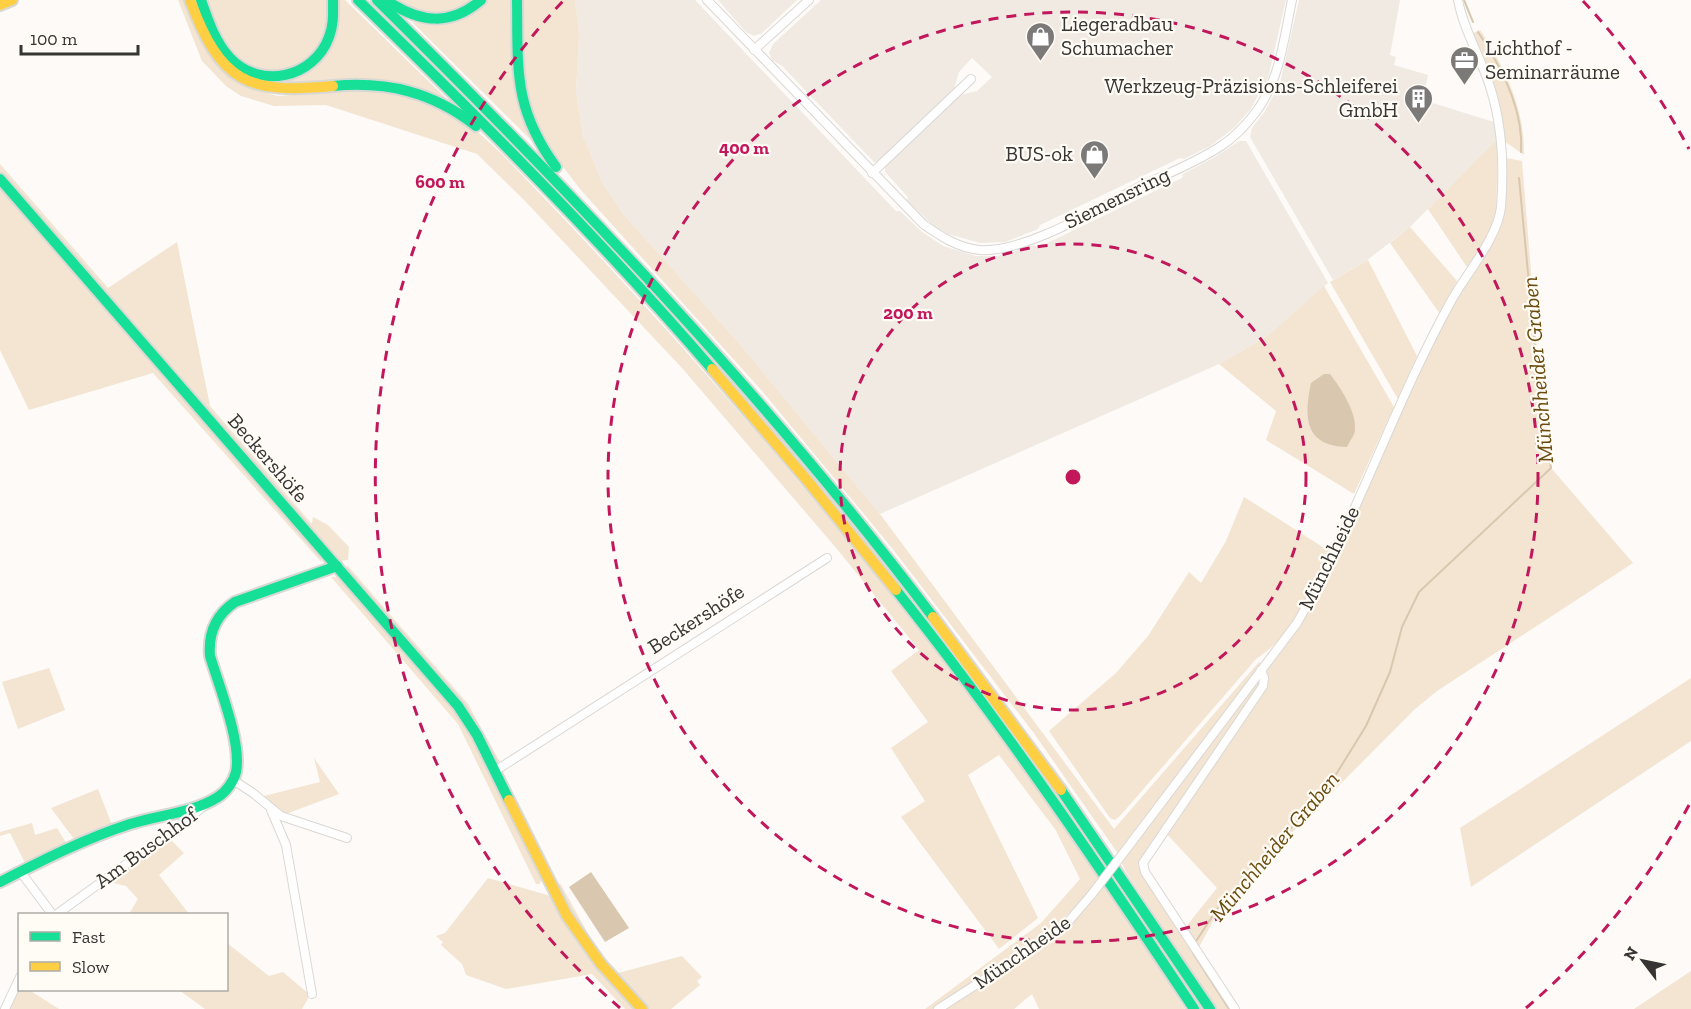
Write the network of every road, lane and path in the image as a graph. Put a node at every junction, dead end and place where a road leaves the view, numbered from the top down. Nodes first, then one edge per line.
1 (12, 0) edge
2 (190, 0) edge
3 (201, 0) edge
4 (333, 0) edge
5 (358, 0) edge
6 (377, 0) edge
7 (387, 0) edge
8 (481, 0) edge
9 (517, 0) edge
10 (707, 0) edge
11 (808, 0) edge
12 (1292, 0) edge
13 (1458, 0) edge
14 (0, 5) edge
15 (754, 50) junction
16 (971, 79) dead end
17 (872, 173) junction
18 (0, 179) edge
19 (543, 184) junction
20 (583, 206) junction
21 (827, 558) dead end
22 (337, 567) junction
23 (1261, 670) junction
24 (495, 771) junction
25 (233, 780) junction
26 (206, 803) junction
27 (271, 810) junction
28 (347, 838) dead end
29 (20, 871) junction
30 (0, 882) edge
31 (51, 913) edge
32 (60, 913) edge
33 (18, 981) edge
34 (312, 994) dead end
35 (5, 1009) edge
36 (642, 1009) edge
37 (938, 1009) edge
38 (1194, 1009) edge
39 (1210, 1009) edge
40 (1235, 1009) edge

1 - 14 main road
2 - 19 main road
3 - 4 main road
5 - 19 main road
6 - 20 main road
7 - 8 main road
9 - 20 main road
10 - 15 street, Siemensring
11 - 15 street
12 - 17 street, Siemensring
13 - 23 street, Münchheide
15 - 17 street, Siemensring
16 - 17 street
18 - 22 main road, Beckershöfe
19 - 38 main road
20 - 39 main road
21 - 24 street, Beckershöfe
22 - 24 main road, Beckershöfe
22 - 25 main road
23 - 37 street, Münchheide, bridge
23 - 40 street
24 - 36 main road, Beckershöfe
25 - 26 main road
25 - 27 street
26 - 29 main road
26 - 32 street, Am Buschhof
27 - 28 street
27 - 34 street
29 - 30 main road
29 - 31 street
33 - 35 street

